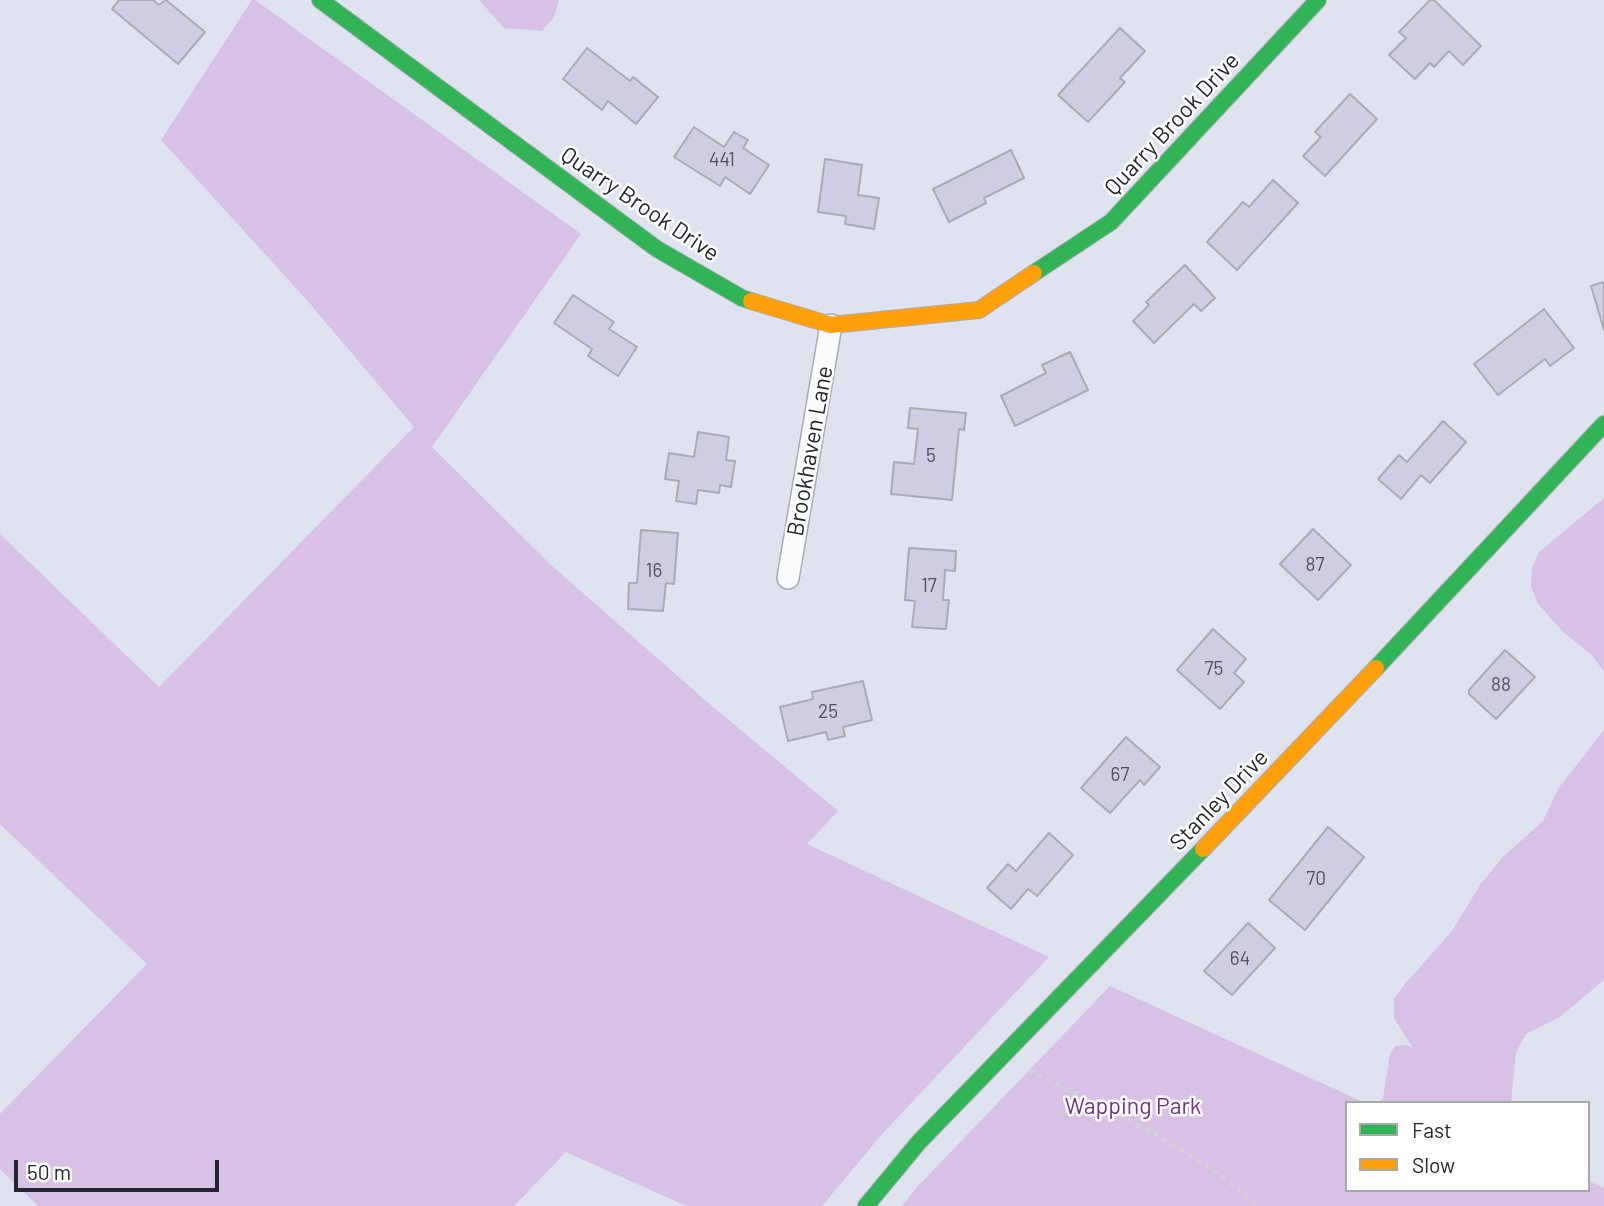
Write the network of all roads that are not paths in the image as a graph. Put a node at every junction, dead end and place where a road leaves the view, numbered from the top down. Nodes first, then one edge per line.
1 (320, 0) edge
2 (1318, 0) edge
3 (831, 325) junction
4 (1604, 424) edge
5 (788, 578) dead end
6 (866, 1206) edge

1 - 3 street, Quarry Brook Drive
2 - 3 street, Quarry Brook Drive
3 - 5 street, Brookhaven Lane
4 - 6 street, Stanley Drive

